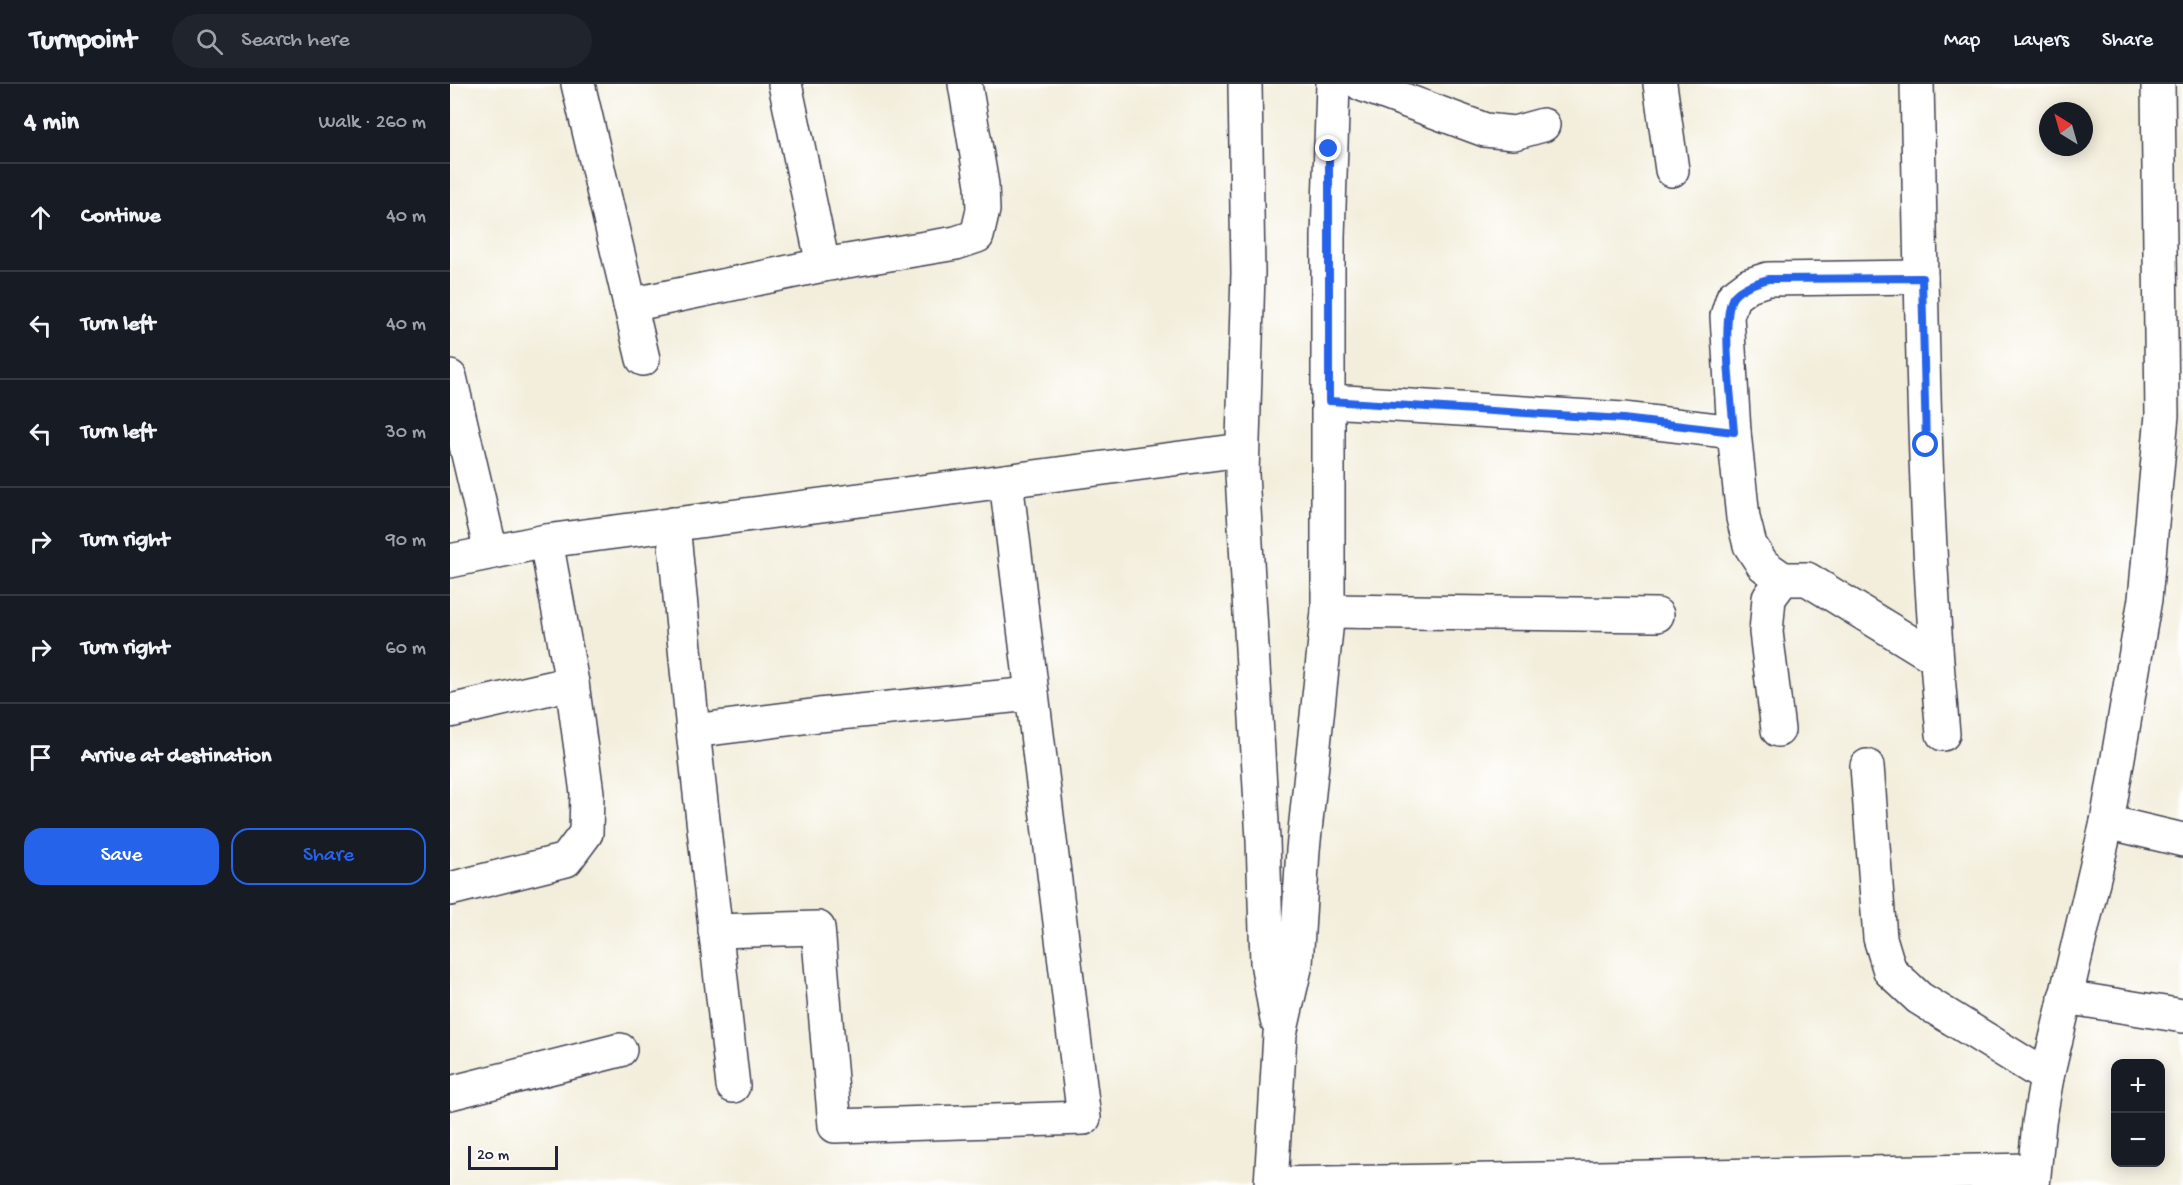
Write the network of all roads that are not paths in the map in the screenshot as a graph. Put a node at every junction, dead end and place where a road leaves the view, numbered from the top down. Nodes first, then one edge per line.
1 (578, 84) edge
2 (785, 84) edge
3 (965, 84) edge
4 (1245, 84) edge
5 (1333, 84) edge
6 (1361, 84) edge
7 (1660, 84) edge
8 (1917, 84) edge
9 (2158, 84) edge
10 (1542, 125) dead end
11 (1672, 170) dead end
12 (2171, 244) edge
13 (823, 265) junction
14 (1922, 278) junction
15 (630, 305) junction
16 (643, 359) dead end
17 (450, 377) edge
18 (1329, 401) junction
19 (2172, 416) edge
20 (1734, 432) junction
21 (1242, 450) junction
22 (1006, 481) junction
23 (673, 524) junction
24 (546, 541) junction
25 (491, 552) junction
26 (450, 561) edge
27 (1783, 579) junction
28 (1328, 611) junction
29 (1657, 615) dead end
30 (1936, 658) junction
31 (572, 683) junction
32 (1032, 694) junction
33 (450, 711) edge
34 (1778, 730) dead end
35 (693, 731) junction
36 (1943, 734) dead end
37 (1867, 766) dead end
38 (2107, 822) junction
39 (2183, 840) edge
40 (450, 889) edge
41 (715, 931) junction
42 (2065, 997) junction
43 (2183, 1016) edge
44 (1280, 1034) junction
45 (620, 1050) dead end
46 (2048, 1077) junction
47 (733, 1086) dead end
48 (450, 1093) edge
49 (2033, 1178) edge
50 (1268, 1179) edge

1 - 15 street
2 - 13 street
3 - 13 street
4 - 21 street
5 - 18 street
6 - 10 street
7 - 11 street
8 - 14 street
9 - 12 street
12 - 19 street
13 - 15 street
14 - 20 street
14 - 30 street
15 - 16 street
17 - 25 street
18 - 20 street
18 - 28 street
19 - 38 street
20 - 27 street
21 - 22 street
21 - 44 street
22 - 23 street
22 - 32 street
23 - 24 street
23 - 35 street
24 - 25 street
24 - 31 street
25 - 26 street
27 - 30 street
27 - 34 street
28 - 29 street
28 - 44 street
30 - 36 street
31 - 33 street
31 - 40 street
32 - 35 street
32 - 41 street
35 - 41 street
37 - 46 street
38 - 39 street
38 - 42 street
41 - 47 street
42 - 43 street
42 - 46 street
44 - 50 street
45 - 48 street
46 - 49 street
49 - 50 street

